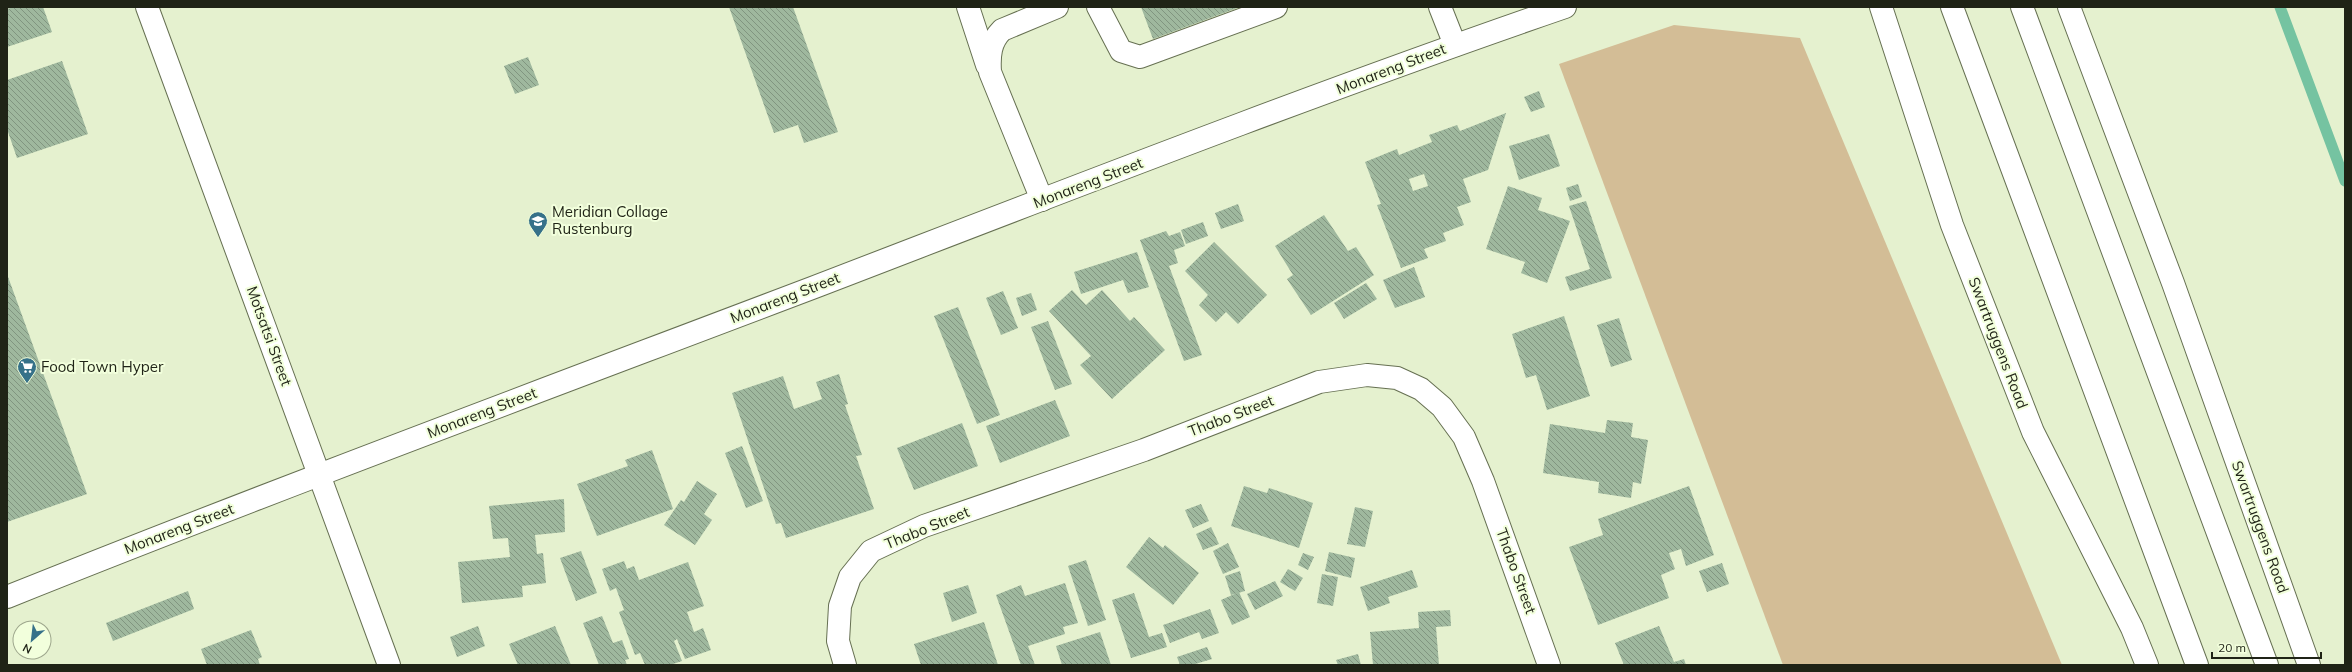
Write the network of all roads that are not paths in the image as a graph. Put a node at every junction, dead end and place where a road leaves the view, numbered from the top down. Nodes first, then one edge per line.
1 (147, 7) edge
2 (968, 7) edge
3 (1057, 7) edge
4 (1098, 7) edge
5 (1276, 7) edge
6 (1440, 7) edge
7 (1566, 7) edge
8 (1868, 7) edge
9 (1881, 7) edge
10 (1952, 7) edge
11 (2022, 7) edge
12 (2069, 7) edge
13 (1894, 43) junction
14 (1455, 45) junction
15 (990, 72) junction
16 (1042, 200) junction
17 (320, 475) junction
18 (7, 597) edge
19 (389, 665) edge
20 (845, 665) edge
21 (1550, 665) edge
22 (2147, 665) edge
23 (2197, 665) edge
24 (2267, 665) edge
25 (2309, 665) edge

1 - 17 street, Motsatsi Street
2 - 15 street
3 - 15 street
4 - 5 street
6 - 14 street
7 - 14 street, Monareng Street
8 - 13 street
9 - 13 street, Swartruggens Road
10 - 23 street
11 - 24 street
12 - 25 street, Swartruggens Road
13 - 22 street, Swartruggens Road
14 - 16 street, Monareng Street
15 - 16 street
16 - 17 street, Monareng Street
17 - 18 street, Monareng Street
17 - 19 street, Motsatsi Street
20 - 21 street, Thabo Street

